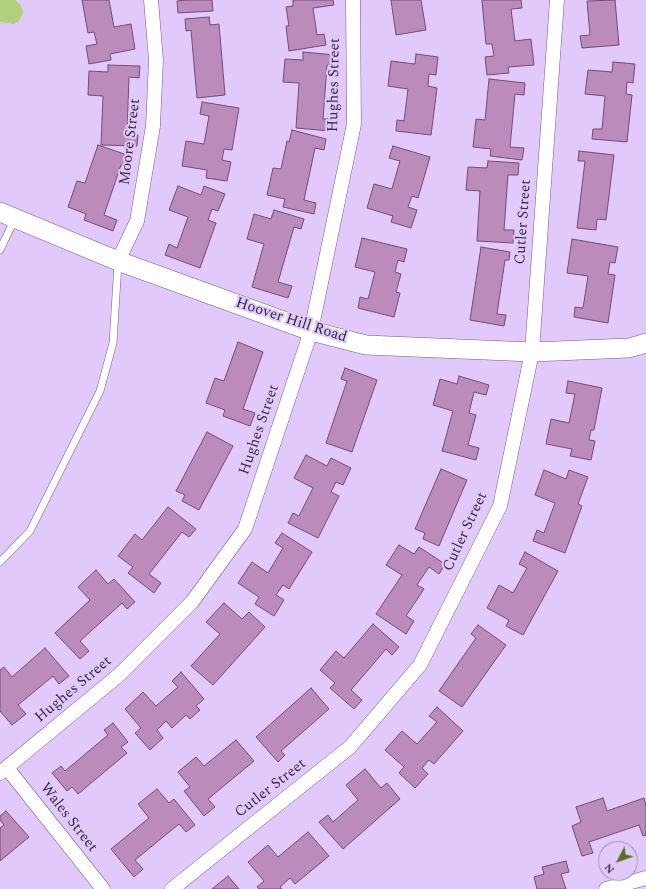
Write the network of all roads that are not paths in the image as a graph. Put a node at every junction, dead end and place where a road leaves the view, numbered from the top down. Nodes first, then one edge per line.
1 (152, 0) edge
2 (353, 0) edge
3 (557, 0) edge
4 (8, 215) edge
5 (0, 250) edge
6 (118, 261) junction
7 (311, 331) junction
8 (646, 343) edge
9 (532, 352) junction
10 (0, 562) edge
11 (3, 770) edge
12 (646, 878) edge
13 (103, 889) edge
14 (172, 889) edge
15 (606, 889) edge

1 - 6 street, Moore Street
2 - 7 street, Hughes Street
3 - 9 street, Cutler Street
4 - 5 lane
4 - 6 street, Hoover Hill Road
6 - 7 street, Hoover Hill Road
6 - 10 lane
7 - 9 street, Hoover Hill Road
7 - 11 street, Hughes Street
8 - 9 street, Hoover Hill Road
9 - 14 street, Cutler Street
11 - 13 street, Wales Street
12 - 15 street

